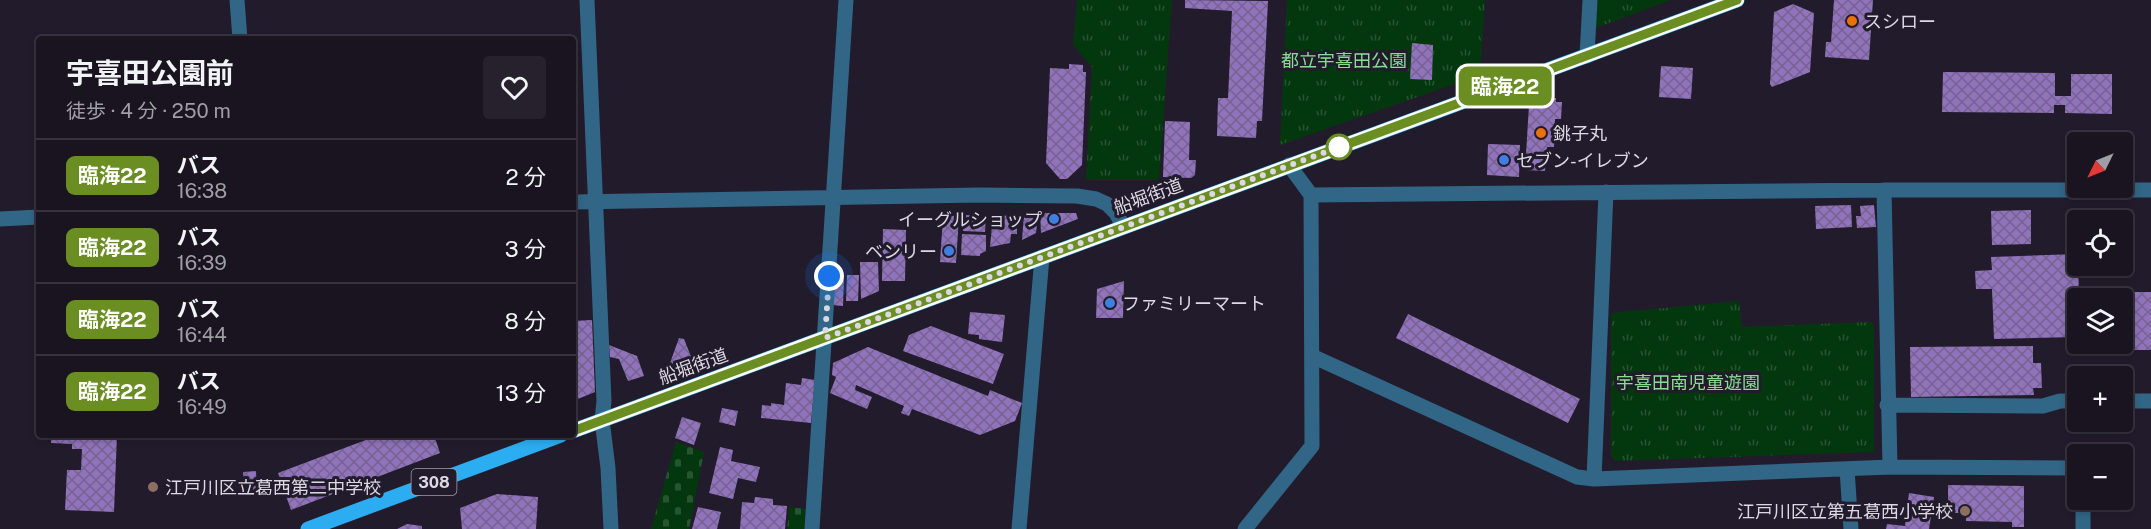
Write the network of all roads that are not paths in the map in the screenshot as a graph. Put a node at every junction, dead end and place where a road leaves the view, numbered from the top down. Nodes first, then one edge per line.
1 (237, 0) edge
2 (587, 0) edge
3 (846, 0) edge
4 (1590, 0) edge
5 (1737, 0) edge
6 (240, 36) edge
7 (1587, 56) junction
8 (1288, 165) junction
9 (1884, 190) junction
10 (2151, 190) edge
11 (1606, 192) junction
12 (1311, 195) junction
13 (833, 199) junction
14 (576, 202) edge
15 (594, 202) junction
16 (36, 217) edge
17 (0, 219) edge
18 (1123, 226) junction
19 (1042, 257) junction
20 (825, 338) junction
21 (1312, 356) junction
22 (2067, 401) edge
23 (2133, 401) edge
24 (2151, 401) edge
25 (1887, 405) junction
26 (602, 420) junction
27 (576, 430) edge
28 (553, 438) edge
29 (1890, 467) junction
30 (2067, 468) edge
31 (1847, 469) junction
32 (1594, 479) junction
33 (2083, 510) edge
34 (308, 529) edge
35 (611, 529) edge
36 (812, 529) edge
37 (1019, 529) edge
38 (1245, 529) edge
39 (1851, 529) edge
40 (2083, 529) edge

1 - 6 street
2 - 15 street
3 - 13 street
4 - 7 street
5 - 7 main road, 船堀街道
7 - 8 main road, 船堀街道
8 - 12 street
8 - 18 main road, 船堀街道
9 - 10 street
9 - 11 street
9 - 25 street
11 - 12 street
11 - 32 street
12 - 21 street
13 - 15 street
13 - 18 street
13 - 20 street
14 - 15 street
15 - 26 street
16 - 17 street
18 - 19 main road, 船堀街道
19 - 20 main road, 船堀街道
19 - 37 street
20 - 26 main road, 船堀街道
20 - 36 street
21 - 32 street
21 - 38 street
22 - 25 street
23 - 24 street
25 - 29 street
26 - 27 main road, 船堀街道
26 - 35 street
28 - 34 main road, 308
29 - 30 street
29 - 31 street
31 - 32 street
31 - 39 street
33 - 40 street

